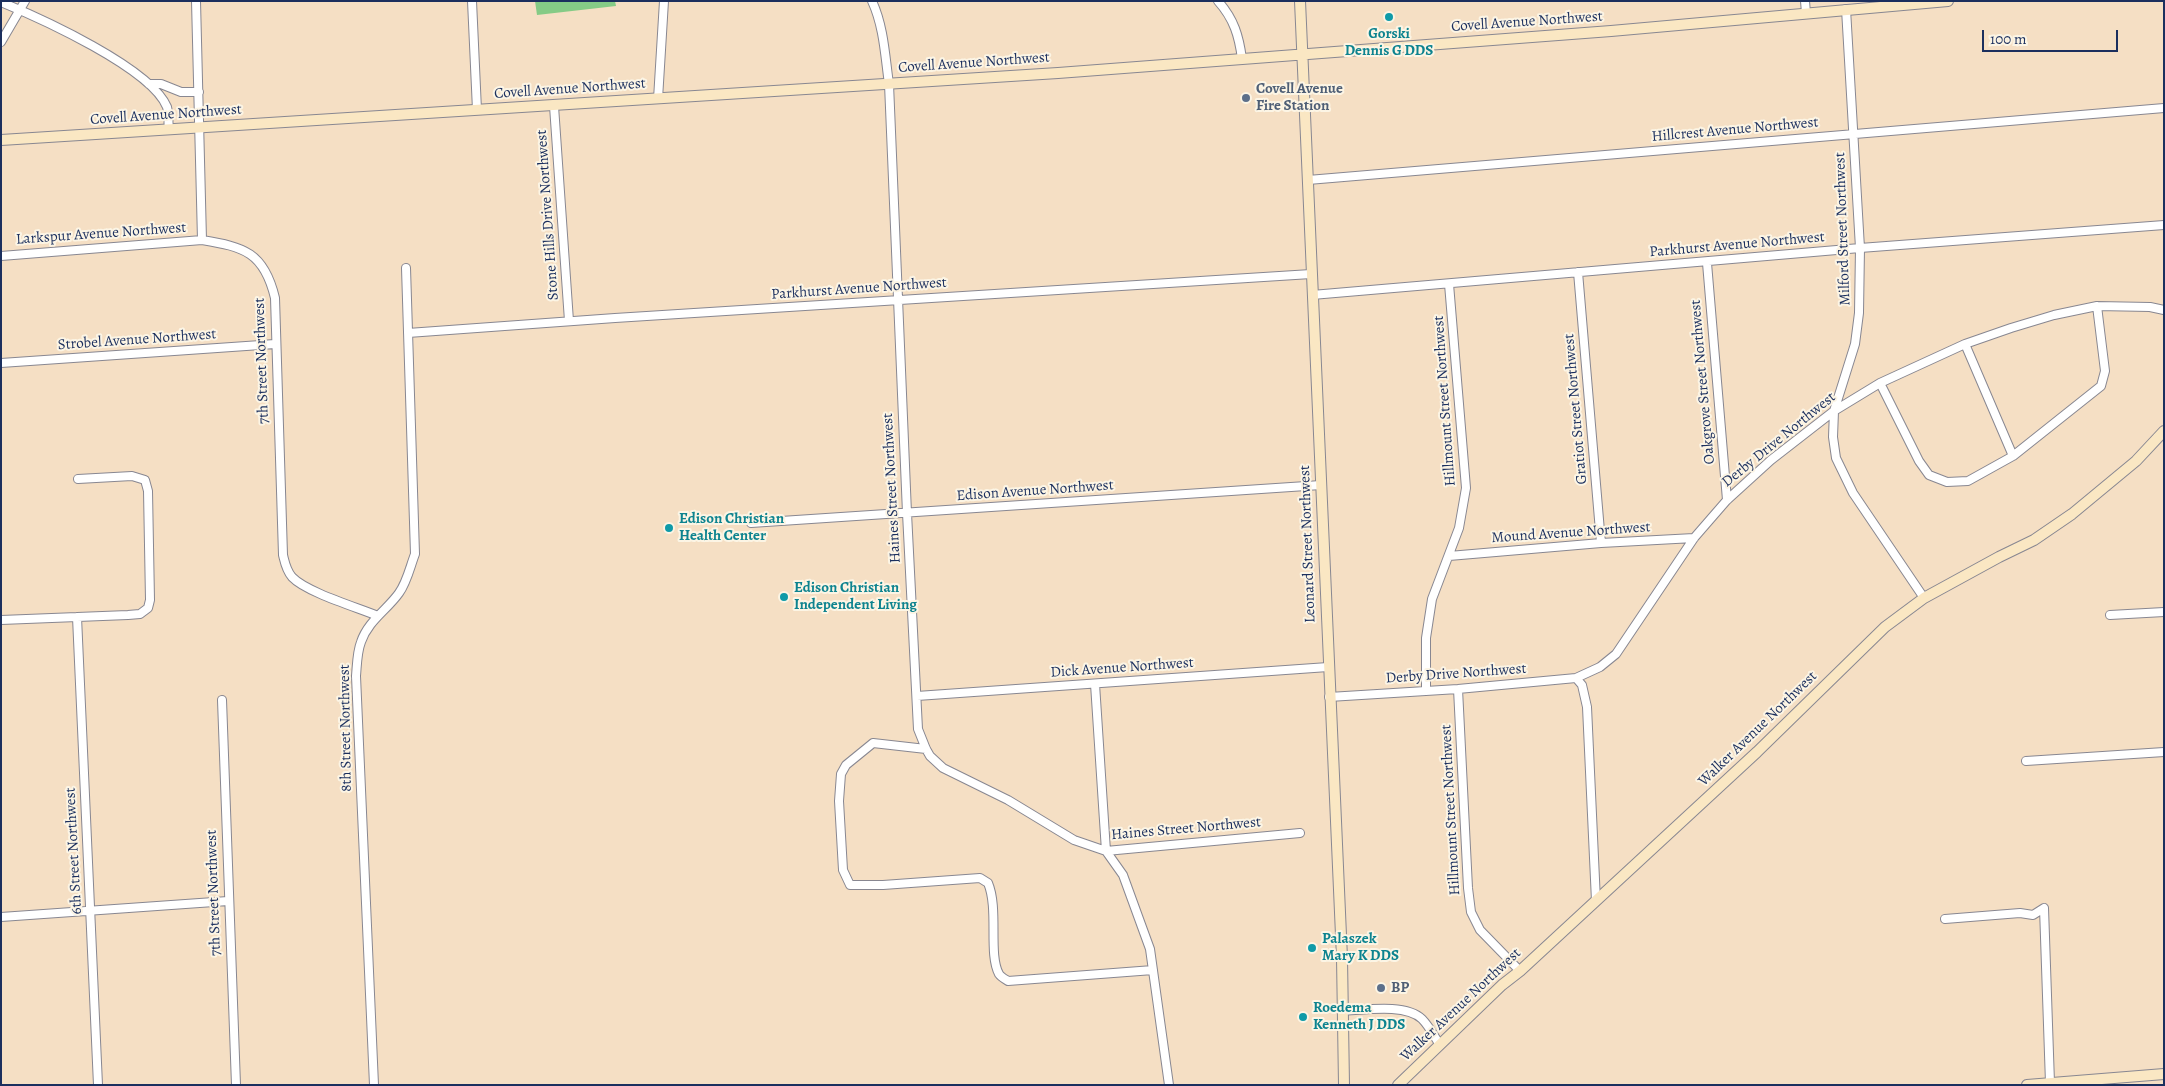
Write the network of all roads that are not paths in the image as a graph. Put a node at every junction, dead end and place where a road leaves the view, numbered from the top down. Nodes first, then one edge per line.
1 (25, 1) edge
2 (196, 1) edge
3 (472, 1) edge
4 (664, 1) edge
5 (872, 1) edge
6 (1218, 1) edge
7 (1300, 1) edge
8 (1805, 1) edge
9 (1948, 1) edge
10 (1, 2) edge
11 (20, 9) junction
12 (1846, 9) junction
13 (1806, 13) junction
14 (1, 42) edge
15 (1301, 54) junction
16 (1242, 59) junction
17 (149, 84) junction
18 (889, 84) junction
19 (199, 92) junction
20 (658, 99) junction
21 (554, 106) junction
22 (2164, 108) edge
23 (477, 110) junction
24 (198, 128) junction
25 (169, 130) junction
26 (1854, 134) junction
27 (1, 140) edge
28 (1308, 180) junction
29 (2164, 225) edge
30 (202, 240) junction
31 (1860, 248) junction
32 (1, 256) edge
33 (1706, 262) junction
34 (406, 268) dead end
35 (1578, 272) junction
36 (1311, 274) junction
37 (1449, 284) junction
38 (1312, 295) junction
39 (898, 301) junction
40 (2098, 306) junction
41 (2164, 310) edge
42 (569, 322) junction
43 (408, 333) junction
44 (275, 344) junction
45 (1965, 344) junction
46 (1, 363) edge
47 (1880, 383) junction
48 (1834, 411) junction
49 (2164, 431) edge
50 (2012, 456) junction
51 (78, 479) dead end
52 (1321, 485) junction
53 (1727, 500) junction
54 (906, 513) junction
55 (751, 523) dead end
56 (1694, 538) junction
57 (1601, 543) junction
58 (1449, 556) junction
59 (1924, 598) junction
60 (2164, 612) edge
61 (2110, 615) dead end
62 (378, 616) junction
63 (77, 617) junction
64 (1, 620) edge
65 (1328, 667) junction
66 (1576, 678) junction
67 (1095, 684) junction
68 (1458, 689) junction
69 (1426, 690) junction
70 (917, 696) junction
71 (1329, 697) junction
72 (222, 700) dead end
73 (926, 749) junction
74 (2164, 752) edge
75 (2026, 761) dead end
76 (1300, 833) dead end
77 (1106, 851) junction
78 (228, 901) junction
79 (1596, 901) junction
80 (91, 912) junction
81 (1, 918) edge
82 (1945, 919) dead end
83 (1153, 970) junction
84 (1520, 971) junction
85 (1343, 1011) junction
86 (1440, 1045) junction
87 (2164, 1074) edge
88 (2050, 1083) junction
89 (98, 1085) edge
90 (236, 1085) edge
91 (374, 1085) edge
92 (1169, 1085) edge
93 (1344, 1085) edge
94 (1398, 1085) edge
95 (2027, 1085) edge

1 - 11 street
2 - 19 street
3 - 23 street
4 - 20 street
5 - 18 street, Haines Street Northwest
6 - 16 street
7 - 15 main road, Leonard Street Northwest
8 - 13 street
9 - 12 main road, Covell Avenue Northwest
10 - 11 street
11 - 14 street
11 - 17 street
12 - 13 main road, Covell Avenue Northwest
12 - 26 street, Milford Street Northwest
13 - 15 main road, Covell Avenue Northwest
15 - 16 main road, Covell Avenue Northwest
15 - 28 main road, Leonard Street Northwest
16 - 18 main road, Covell Avenue Northwest
17 - 19 street
17 - 25 street
18 - 20 main road, Covell Avenue Northwest
18 - 39 street, Haines Street Northwest
19 - 24 street
20 - 21 main road, Covell Avenue Northwest
21 - 23 main road, Covell Avenue Northwest
21 - 42 street, Stone Hills Drive Northwest
22 - 26 street, Hillcrest Avenue Northwest
23 - 24 main road, Covell Avenue Northwest
24 - 25 main road, Covell Avenue Northwest
24 - 30 street
25 - 27 main road, Covell Avenue Northwest
26 - 28 street, Hillcrest Avenue Northwest
26 - 31 street, Milford Street Northwest
28 - 36 main road, Leonard Street Northwest
29 - 31 street, Parkhurst Avenue Northwest
30 - 32 street, Larkspur Avenue Northwest
30 - 44 street, 7th Street Northwest
31 - 33 street, Parkhurst Avenue Northwest
31 - 48 street, Milford Street Northwest
33 - 35 street, Parkhurst Avenue Northwest
33 - 53 street, Oakgrove Street Northwest
34 - 43 street, 8th Street Northwest
35 - 37 street, Parkhurst Avenue Northwest
35 - 57 street, Gratiot Street Northwest
36 - 38 main road, Leonard Street Northwest
36 - 39 street, Parkhurst Avenue Northwest
37 - 38 street, Parkhurst Avenue Northwest
37 - 58 street, Hillmount Street Northwest
38 - 52 main road, Leonard Street Northwest
39 - 42 street, Parkhurst Avenue Northwest
39 - 54 street, Haines Street Northwest
40 - 41 street, Derby Drive Northwest
40 - 45 street, Derby Drive Northwest
40 - 50 street
42 - 43 street, Parkhurst Avenue Northwest
43 - 62 street, 8th Street Northwest
44 - 46 street, Strobel Avenue Northwest
44 - 62 street, 7th Street Northwest
45 - 47 street, Derby Drive Northwest
45 - 50 street
47 - 48 street, Derby Drive Northwest
47 - 50 street
48 - 53 street, Derby Drive Northwest
48 - 59 street, Milford Street Northwest
49 - 59 main road, Walker Avenue Northwest
51 - 63 street
52 - 54 street, Edison Avenue Northwest
52 - 65 main road, Leonard Street Northwest
53 - 56 street, Derby Drive Northwest
54 - 55 street, Edison Avenue Northwest
54 - 70 street, Haines Street Northwest
56 - 57 street, Mound Avenue Northwest
56 - 66 street, Derby Drive Northwest
57 - 58 street, Mound Avenue Northwest
58 - 69 street, Hillmount Street Northwest
59 - 79 main road, Walker Avenue Northwest
60 - 61 street
62 - 91 street, 8th Street Northwest
63 - 64 street
63 - 80 street, 6th Street Northwest
65 - 67 street, Dick Avenue Northwest
65 - 71 main road, Leonard Street Northwest
66 - 68 street, Derby Drive Northwest
66 - 79 street
67 - 70 street, Dick Avenue Northwest
67 - 77 street
68 - 69 street, Derby Drive Northwest
68 - 84 street, Hillmount Street Northwest
69 - 71 street, Derby Drive Northwest
70 - 73 street, Haines Street Northwest
71 - 85 main road, Leonard Street Northwest
72 - 78 street, 7th Street Northwest
73 - 77 street, Haines Street Northwest
73 - 83 street
74 - 75 street
76 - 77 street, Haines Street Northwest
77 - 83 street
78 - 80 street
78 - 90 street, 7th Street Northwest
79 - 84 main road, Walker Avenue Northwest
80 - 81 street
80 - 89 street, 6th Street Northwest
82 - 88 street
83 - 92 street
84 - 86 main road, Walker Avenue Northwest
85 - 86 street
85 - 93 main road, Leonard Street Northwest
86 - 94 main road, Walker Avenue Northwest
87 - 88 main road
88 - 95 main road

